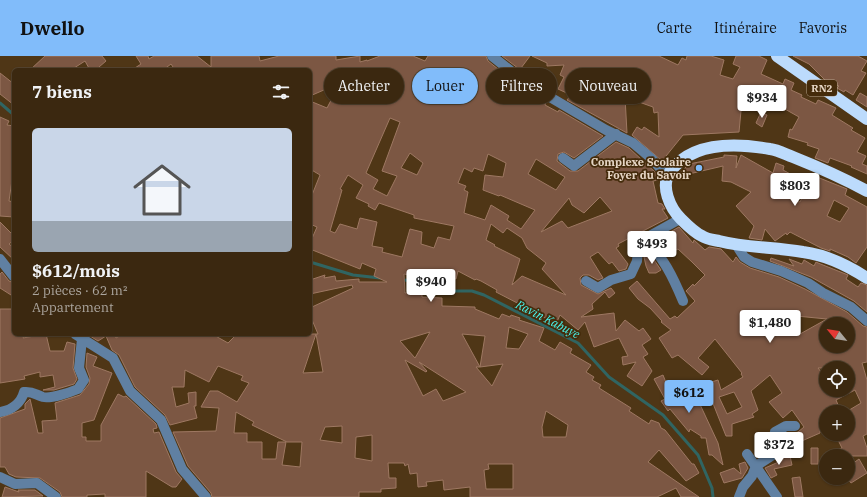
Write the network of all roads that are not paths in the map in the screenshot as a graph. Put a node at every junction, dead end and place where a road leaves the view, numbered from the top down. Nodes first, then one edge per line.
1 (492, 56) edge
2 (776, 56) edge
3 (867, 119) edge
4 (616, 134) junction
5 (563, 158) dead end
6 (667, 176) junction
7 (867, 191) edge
8 (680, 219) junction
9 (644, 239) junction
10 (737, 246) junction
11 (0, 260) edge
12 (11, 265) edge
13 (867, 278) edge
14 (586, 281) dead end
15 (683, 301) dead end
16 (867, 322) edge
17 (78, 337) edge
18 (0, 412) edge
19 (795, 426) dead end
20 (747, 454) dead end
21 (756, 466) junction
22 (0, 477) edge
23 (56, 497) edge
24 (206, 497) edge
25 (739, 497) edge
26 (777, 497) edge

1 - 4 street
2 - 3 highway, RN2
4 - 5 street
4 - 6 street
6 - 7 highway
6 - 8 highway
8 - 9 street
8 - 10 highway
9 - 14 street
9 - 15 street
10 - 13 highway
10 - 16 street
11 - 12 street
17 - 18 street
17 - 24 street
19 - 21 street
20 - 21 street
21 - 25 street
21 - 26 street
22 - 23 street

